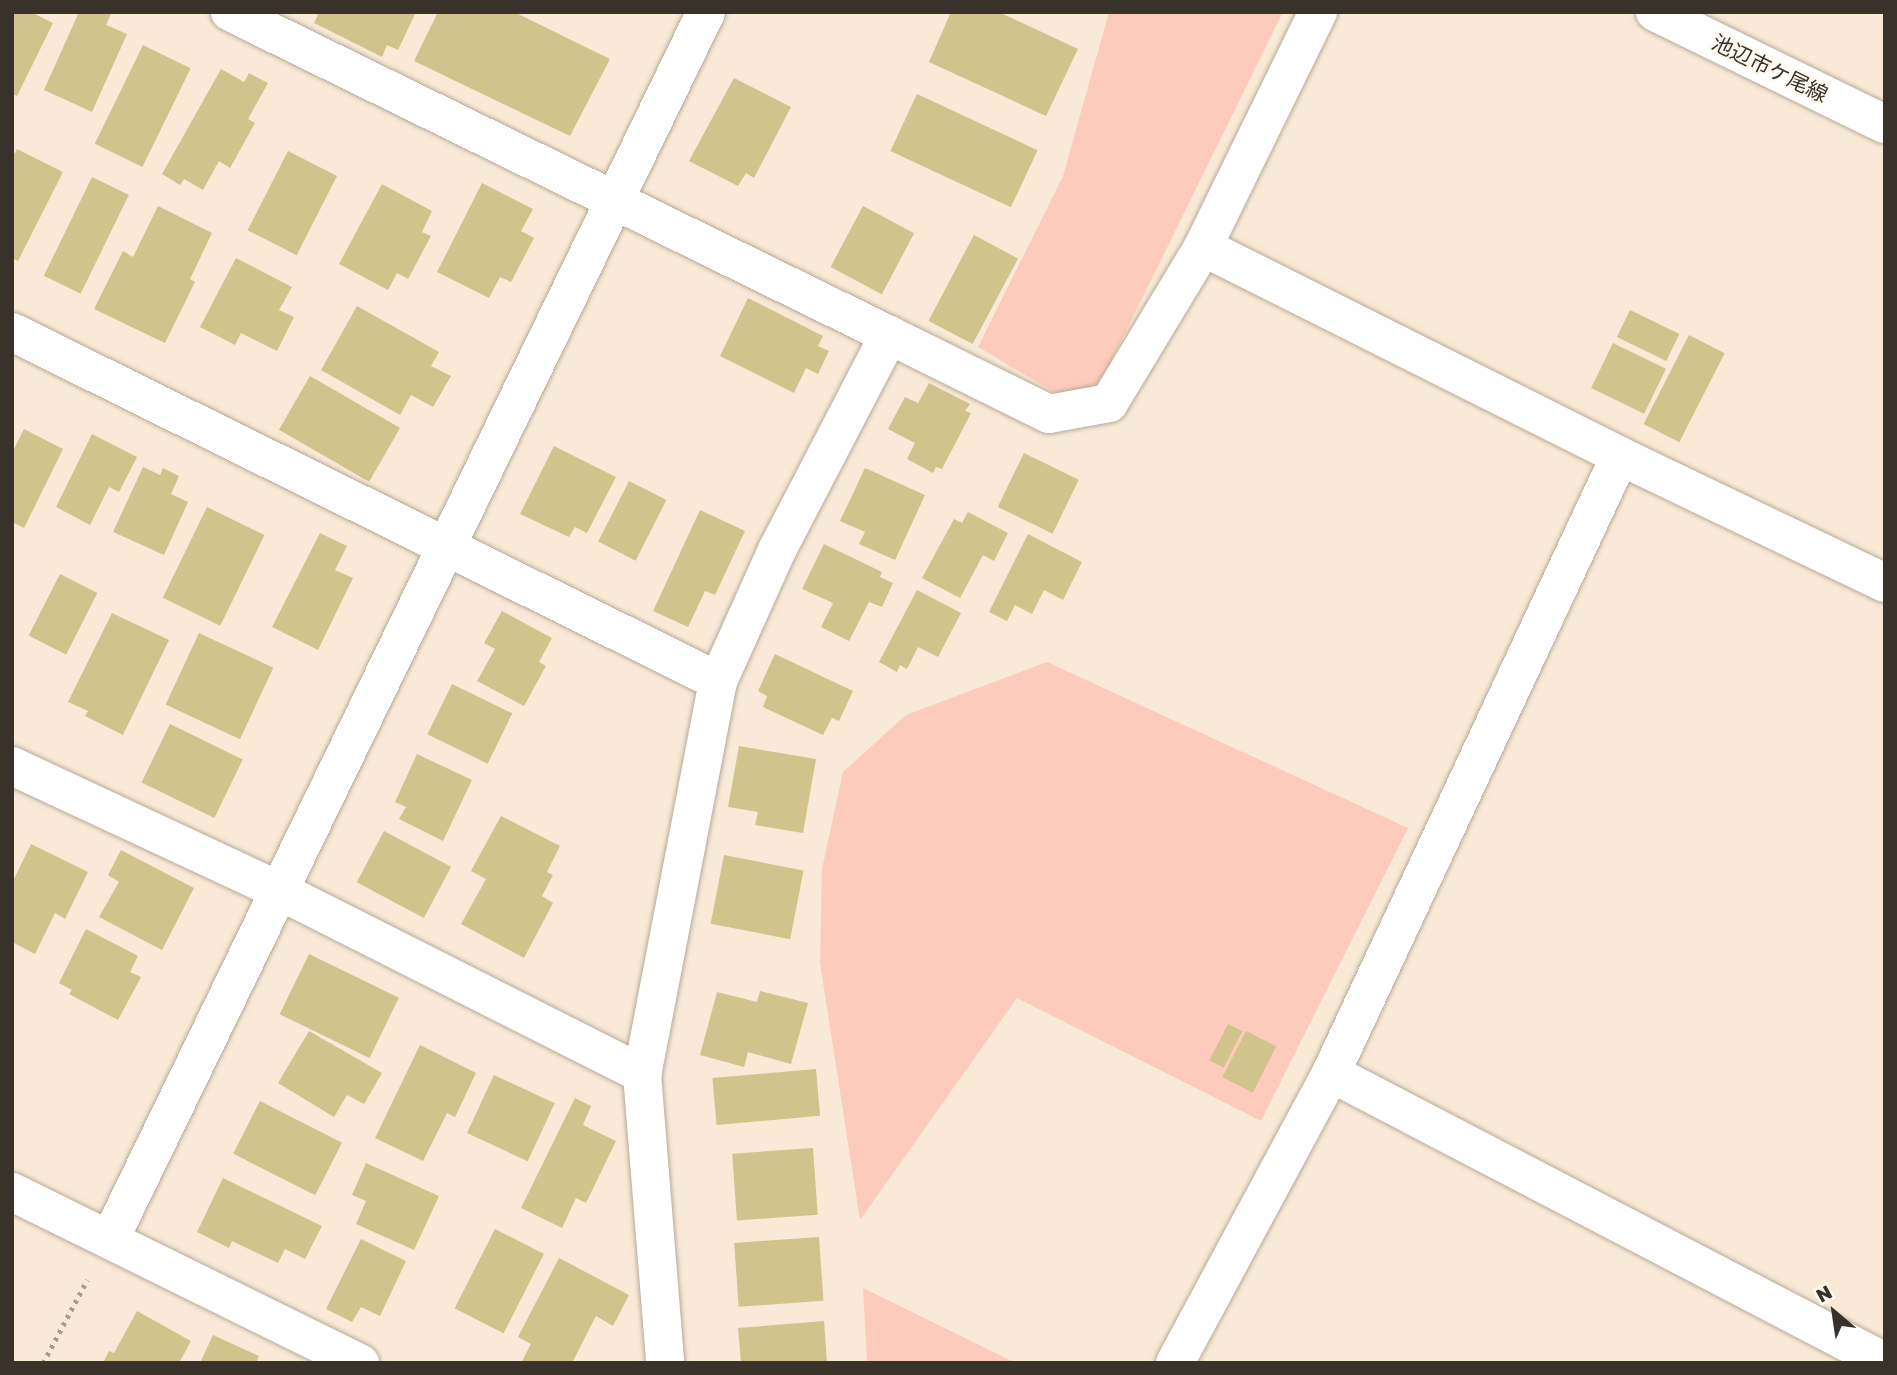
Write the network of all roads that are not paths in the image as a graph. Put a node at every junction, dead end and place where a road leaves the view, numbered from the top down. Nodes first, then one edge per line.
1 (230, 12) edge
2 (706, 12) edge
3 (1318, 12) edge
4 (1656, 12) edge
5 (1885, 124) edge
6 (616, 201) junction
7 (1203, 247) junction
8 (12, 332) edge
9 (889, 335) junction
10 (1620, 456) junction
11 (446, 549) junction
12 (1885, 583) edge
13 (718, 681) junction
14 (12, 766) edge
15 (280, 891) junction
16 (1331, 1073) junction
17 (642, 1074) junction
18 (12, 1192) edge
19 (110, 1239) junction
20 (1885, 1362) edge
21 (360, 1363) edge
22 (665, 1363) edge
23 (1175, 1363) edge

1 - 6 street
2 - 6 street
3 - 7 street
4 - 5 street, 池辺市ケ尾線
6 - 9 street
6 - 11 street
7 - 9 street
7 - 10 street
8 - 11 street
9 - 13 street
10 - 12 street
10 - 16 street
11 - 13 street
11 - 15 street
13 - 17 street
14 - 15 street
15 - 17 street
15 - 19 street
16 - 20 street
16 - 23 street
17 - 22 street
18 - 19 street
19 - 21 street

